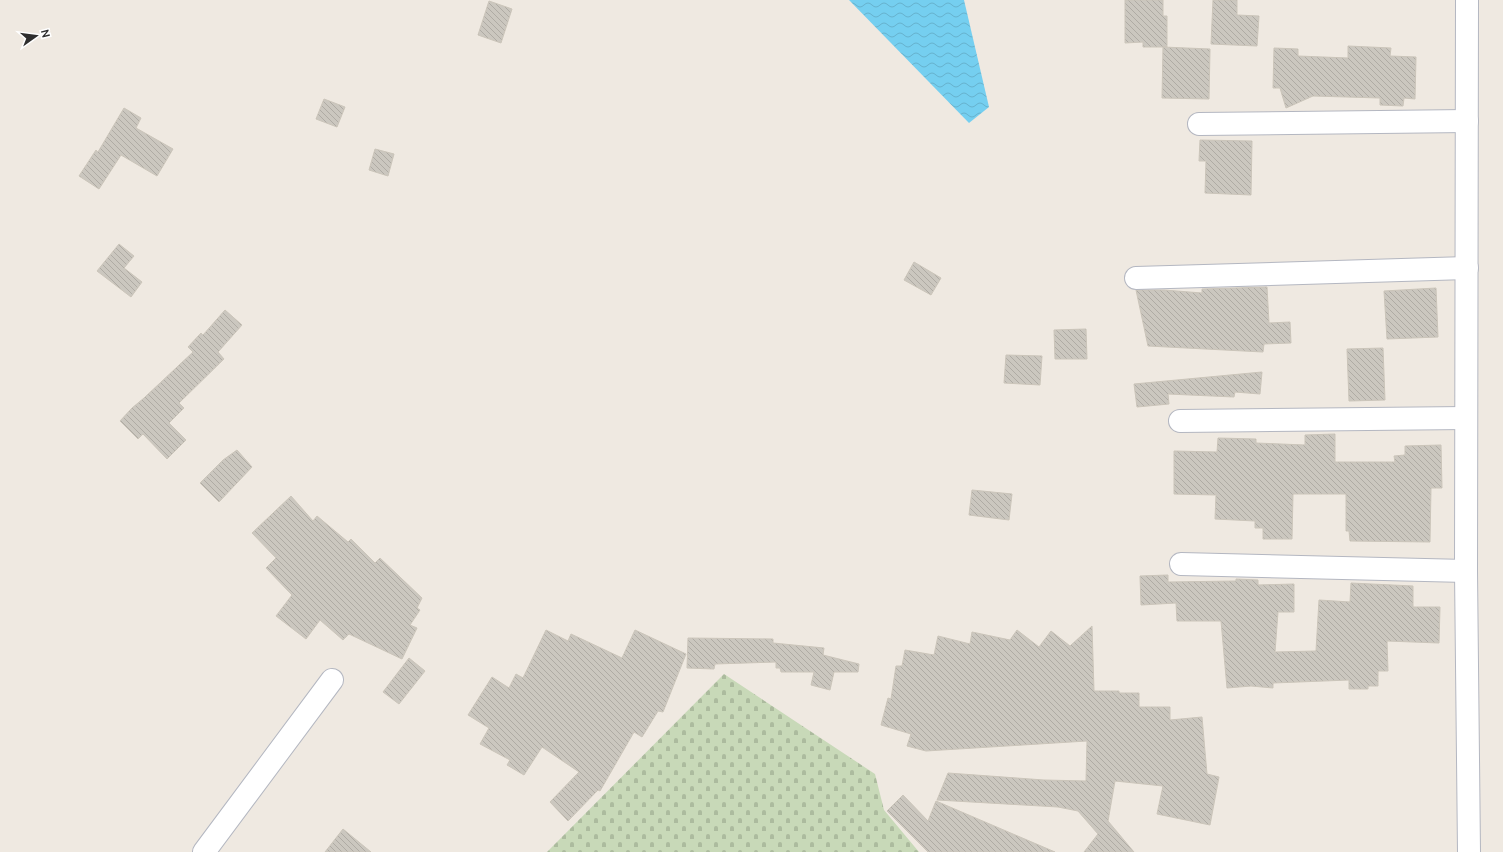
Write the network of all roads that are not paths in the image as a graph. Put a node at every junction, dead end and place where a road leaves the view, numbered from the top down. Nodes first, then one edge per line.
1 (1467, 0) edge
2 (1467, 121) junction
3 (1199, 124) dead end
4 (1467, 268) junction
5 (1136, 278) dead end
6 (1466, 418) junction
7 (1180, 421) dead end
8 (1181, 564) dead end
9 (1466, 571) junction
10 (332, 680) dead end
11 (204, 852) edge
12 (1469, 852) edge

1 - 2 street
2 - 3 street
2 - 4 street
4 - 5 street
4 - 6 street
6 - 7 street
6 - 9 street
8 - 9 street
9 - 12 street
10 - 11 street

